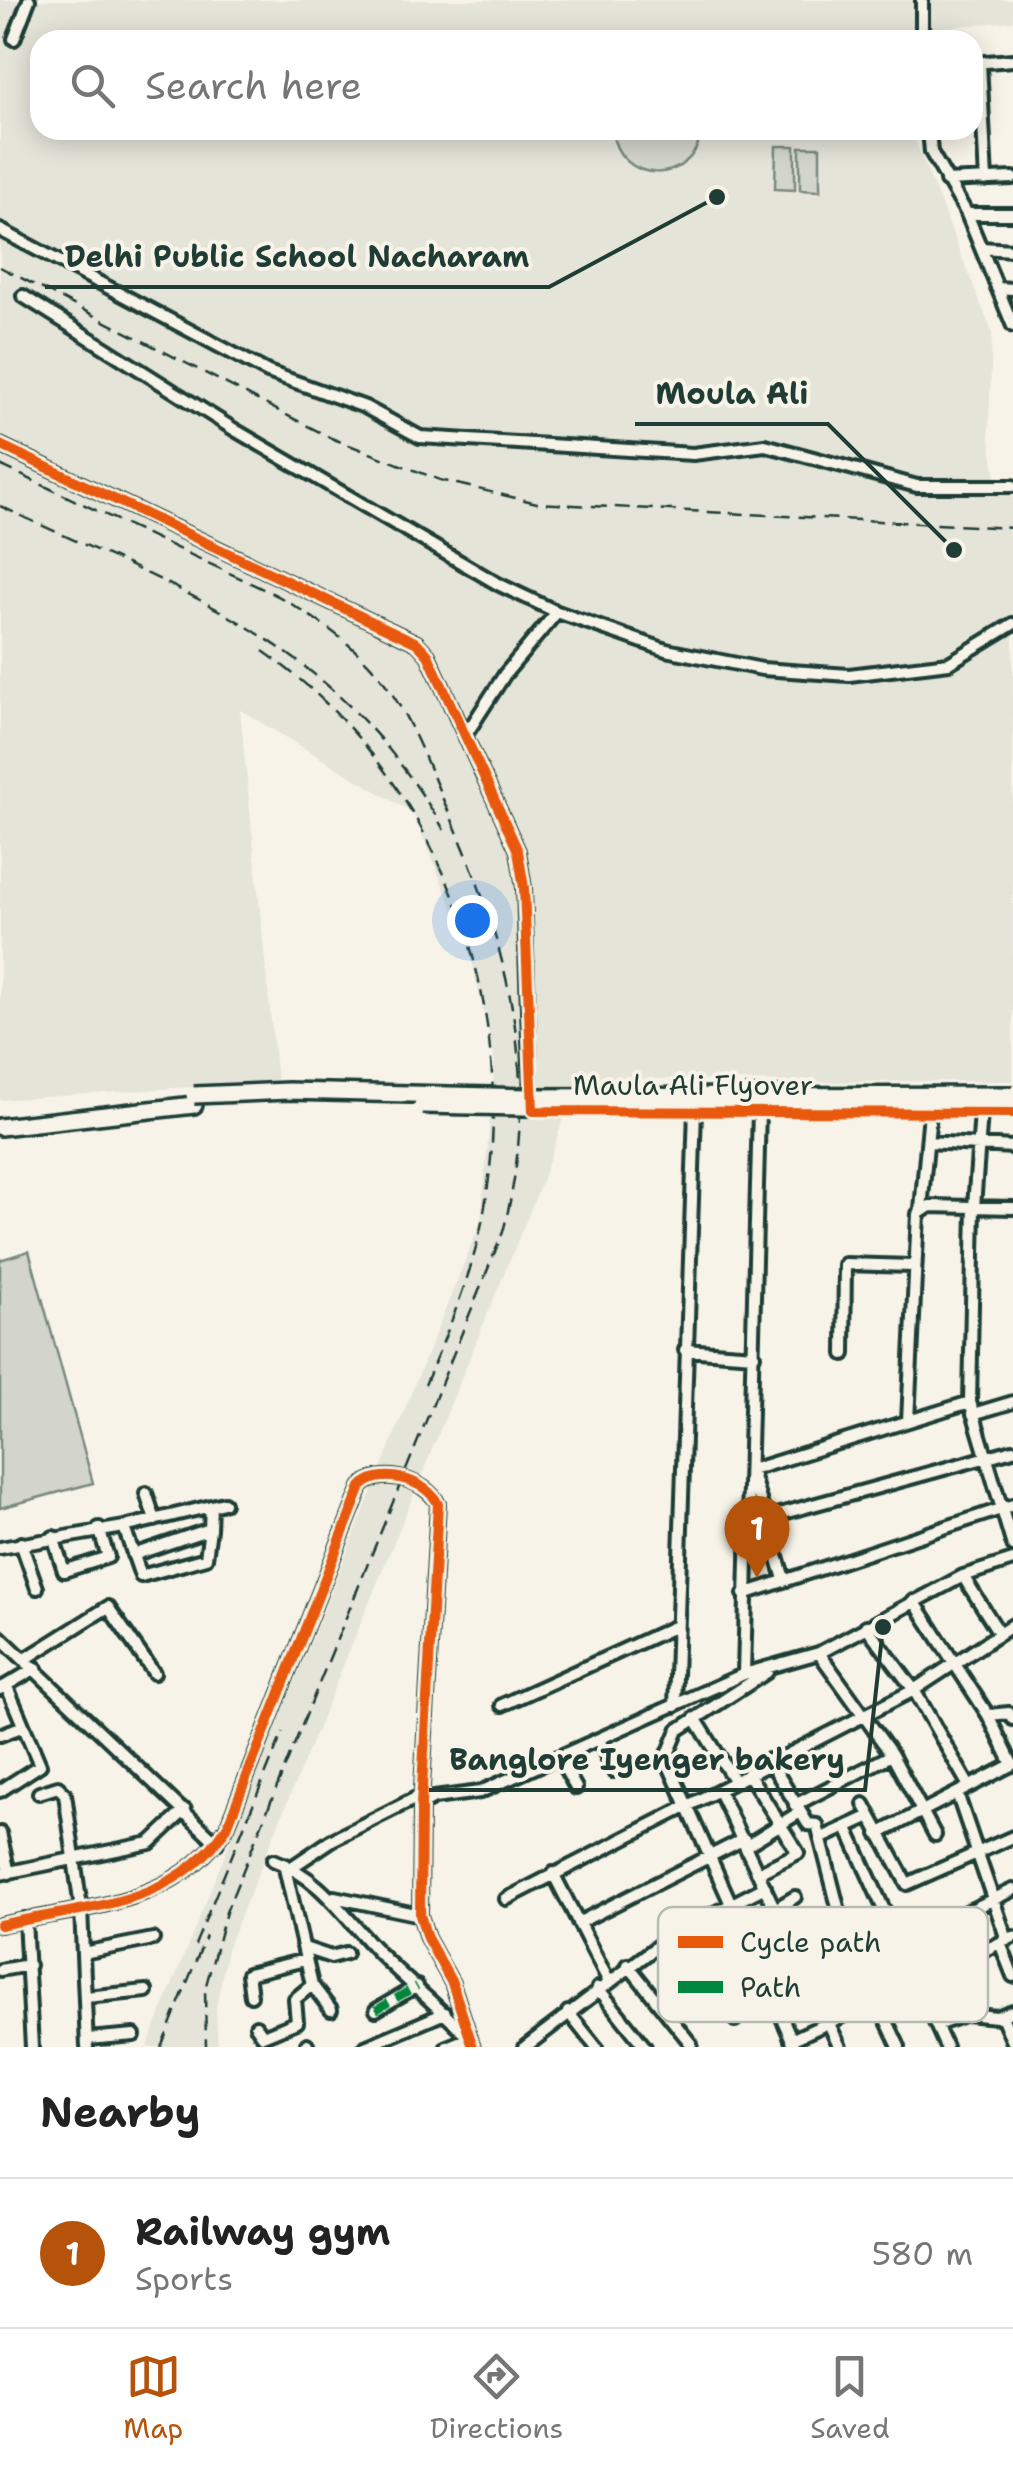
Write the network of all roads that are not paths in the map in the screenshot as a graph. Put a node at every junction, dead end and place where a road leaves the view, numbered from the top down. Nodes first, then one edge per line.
1 (29, 0) edge
2 (922, 0) edge
3 (922, 30) edge
4 (14, 39) dead end
5 (1013, 60) edge
6 (983, 62) edge
7 (930, 140) edge
8 (983, 140) edge
9 (1013, 178) edge
10 (986, 180) junction
11 (946, 182) junction
12 (967, 214) junction
13 (1013, 214) edge
14 (0, 230) edge
15 (981, 248) junction
16 (1013, 250) edge
17 (997, 288) junction
18 (1013, 289) edge
19 (23, 296) dead end
20 (1013, 326) edge
21 (0, 445) edge
22 (1013, 486) edge
23 (557, 612) junction
24 (1013, 624) edge
25 (467, 733) junction
26 (1013, 1095) edge
27 (194, 1100) junction
28 (174, 1102) junction
29 (1013, 1109) edge
30 (695, 1110) junction
31 (759, 1110) junction
32 (981, 1112) junction
33 (930, 1113) junction
34 (0, 1117) edge
35 (0, 1126) edge
36 (928, 1142) junction
37 (976, 1147) junction
38 (1013, 1147) edge
39 (974, 1206) junction
40 (1013, 1208) edge
41 (921, 1210) junction
42 (912, 1266) junction
43 (685, 1350) junction
44 (754, 1354) junction
45 (844, 1354) dead end
46 (970, 1402) junction
47 (1013, 1402) edge
48 (973, 1414) junction
49 (908, 1421) junction
50 (1013, 1450) edge
51 (986, 1458) junction
52 (752, 1470) junction
53 (146, 1494) dead end
54 (224, 1503) dead end
55 (1013, 1505) edge
56 (211, 1506) junction
57 (1001, 1509) junction
58 (769, 1517) junction
59 (155, 1520) junction
60 (124, 1527) junction
61 (98, 1528) junction
62 (210, 1528) junction
63 (53, 1537) junction
64 (21, 1543) junction
65 (1013, 1546) edge
66 (0, 1548) edge
67 (133, 1554) junction
68 (1013, 1560) edge
69 (963, 1576) junction
70 (784, 1579) junction
71 (37, 1588) dead end
72 (744, 1594) junction
73 (914, 1601) junction
74 (1013, 1625) edge
75 (0, 1626) edge
76 (676, 1626) junction
77 (866, 1626) junction
78 (999, 1633) junction
79 (0, 1636) edge
80 (5, 1647) edge
81 (819, 1653) junction
82 (26, 1658) junction
83 (955, 1662) junction
84 (36, 1668) junction
85 (772, 1668) junction
86 (154, 1673) dead end
87 (744, 1674) junction
88 (3, 1688) edge
89 (914, 1690) junction
90 (502, 1705) dead end
91 (675, 1706) junction
92 (863, 1715) junction
93 (988, 1715) junction
94 (695, 1718) junction
95 (1013, 1719) edge
96 (20, 1727) junction
97 (0, 1735) edge
98 (599, 1739) junction
99 (892, 1755) junction
100 (558, 1758) junction
101 (769, 1760) junction
102 (1012, 1766) edge
103 (613, 1771) dead end
104 (748, 1773) junction
105 (734, 1780) junction
106 (969, 1786) junction
107 (576, 1788) dead end
108 (0, 1790) edge
109 (719, 1790) junction
110 (39, 1793) dead end
111 (958, 1793) junction
112 (422, 1800) junction
113 (864, 1804) dead end
114 (687, 1806) junction
115 (798, 1809) junction
116 (185, 1810) junction
117 (924, 1811) junction
118 (870, 1816) junction
119 (782, 1826) junction
120 (846, 1828) junction
121 (0, 1833) edge
122 (878, 1834) junction
123 (934, 1835) dead end
124 (822, 1838) junction
125 (1013, 1838) edge
126 (745, 1842) junction
127 (217, 1843) junction
128 (979, 1854) junction
129 (709, 1856) junction
130 (76, 1861) junction
131 (283, 1864) junction
132 (758, 1873) junction
133 (5, 1874) edge
134 (553, 1874) junction
135 (765, 1887) junction
136 (1013, 1890) edge
137 (795, 1896) dead end
138 (332, 1897) junction
139 (506, 1899) dead end
140 (992, 1900) junction
141 (730, 1902) junction
142 (721, 1907) edge
143 (732, 1907) edge
144 (775, 1907) edge
145 (777, 1907) edge
146 (837, 1907) edge
147 (883, 1907) edge
148 (977, 1907) edge
149 (81, 1908) junction
150 (420, 1916) junction
151 (25, 1919) junction
152 (578, 1922) junction
153 (0, 1924) edge
154 (152, 1938) dead end
155 (1006, 1940) edge
156 (658, 1945) edge
157 (84, 1953) junction
158 (304, 1954) junction
159 (346, 1954) dead end
160 (253, 1956) dead end
161 (29, 1965) junction
162 (628, 1965) junction
163 (0, 1970) edge
164 (255, 1970) junction
165 (1013, 1976) edge
166 (608, 1980) junction
167 (312, 1984) junction
168 (417, 1986) junction
169 (598, 1988) junction
170 (146, 1991) dead end
171 (251, 1996) dead end
172 (86, 1997) junction
173 (658, 2003) edge
174 (332, 2010) dead end
175 (376, 2010) dead end
176 (568, 2012) junction
177 (444, 2013) junction
178 (1007, 2013) edge
179 (673, 2022) edge
180 (835, 2022) edge
181 (888, 2022) edge
182 (935, 2022) edge
183 (945, 2022) edge
184 (831, 2024) junction
185 (937, 2025) junction
186 (256, 2026) dead end
187 (134, 2035) dead end
188 (270, 2035) junction
189 (539, 2036) junction
190 (1013, 2042) edge
191 (87, 2043) edge
192 (471, 2043) edge
193 (690, 2044) dead end
194 (793, 2044) edge
195 (32, 2047) edge
196 (274, 2047) edge
197 (365, 2047) edge
198 (447, 2047) edge
199 (524, 2047) edge
200 (548, 2047) edge
201 (596, 2047) edge
202 (645, 2047) edge
203 (840, 2047) edge
204 (900, 2047) edge
205 (946, 2047) edge

1 - 4 street
2 - 3 street
5 - 6 street
7 - 11 street
8 - 10 street
9 - 10 street
10 - 11 street
11 - 12 street
12 - 13 street
12 - 15 street
14 - 22 street
15 - 16 street
15 - 17 street
17 - 18 street
17 - 20 street
19 - 23 street
21 - 25 street
23 - 24 street
23 - 25 street
25 - 30 street
26 - 27 main road, Maula Ali Flyover, bridge
27 - 28 main road, Maula Ali Flyover
27 - 29 main road, Maula Ali Flyover, bridge
28 - 34 main road
28 - 35 main road
29 - 32 street
30 - 31 street
30 - 43 street
31 - 33 street
31 - 44 street
32 - 33 street
32 - 37 street
33 - 36 street
36 - 37 street
36 - 41 street
37 - 38 street
37 - 39 street
39 - 40 street
39 - 41 street
39 - 46 street
41 - 42 street
42 - 45 street
42 - 49 street
43 - 44 street
43 - 76 street
44 - 52 street
46 - 48 street
46 - 49 street
47 - 48 street
48 - 51 street
49 - 52 street
50 - 51 street
51 - 57 street
51 - 58 street
52 - 58 street
52 - 72 street
53 - 59 street
54 - 56 street
55 - 57 street
56 - 59 street
56 - 62 street
57 - 65 street
57 - 70 street
58 - 70 street
59 - 60 street
60 - 61 street
60 - 67 street
61 - 63 street
61 - 63 street
62 - 67 street
62 - 67 street
63 - 64 street
64 - 66 street
64 - 71 street
68 - 69 street
69 - 73 street
69 - 78 street
70 - 72 street
72 - 87 street
73 - 77 street
73 - 83 street
74 - 78 street
75 - 80 street
76 - 90 street
76 - 91 street
77 - 81 street
77 - 89 street
78 - 83 street
79 - 80 street
80 - 82 street
81 - 85 street
81 - 92 street
82 - 84 street
82 - 86 street
83 - 89 street
83 - 93 street
84 - 88 street
84 - 116 street
85 - 87 street
85 - 94 street
87 - 91 street
88 - 96 street
89 - 92 street
89 - 106 street
91 - 98 street
92 - 99 street
92 - 101 street
93 - 95 street
93 - 102 street
94 - 105 street
94 - 114 street
96 - 97 street
96 - 108 street
98 - 100 street
98 - 103 street
99 - 115 street
99 - 117 street
100 - 107 street
100 - 112 street
101 - 104 street
101 - 115 street
102 - 106 street
104 - 105 street
104 - 119 street
105 - 109 street
106 - 111 street
109 - 114 street
109 - 126 street
110 - 130 street
111 - 117 street
111 - 128 street
112 - 127 street
112 - 131 street
112 - 150 street
113 - 118 street
114 - 129 street
114 - 134 street
115 - 119 street
115 - 124 street
116 - 127 street
116 - 130 street
117 - 122 street
117 - 123 street
118 - 120 street
118 - 122 street
119 - 126 street
119 - 132 street
120 - 124 street
120 - 147 street
121 - 133 street
122 - 128 street
124 - 146 street
125 - 128 street
126 - 129 street
126 - 132 street
127 - 149 street
128 - 140 street
129 - 141 street
129 - 152 street
130 - 133 street
130 - 149 street
131 - 138 street
131 - 158 street
132 - 135 street
134 - 139 street
134 - 152 street
135 - 141 street
135 - 144 street
136 - 140 street
137 - 145 street
138 - 150 street
138 - 168 street
140 - 148 street
140 - 155 street
141 - 142 street
141 - 143 street
149 - 151 street
149 - 157 street
150 - 192 street
151 - 153 street
151 - 161 street
152 - 166 street
154 - 157 street
155 - 165 street
156 - 162 street
157 - 172 street
158 - 159 street
158 - 164 street
158 - 167 street
160 - 164 street
161 - 163 street
161 - 195 street
162 - 166 street
162 - 173 street
164 - 171 street
166 - 169 street
167 - 174 street
167 - 188 street
168 - 175 street
168 - 177 street
169 - 176 street
169 - 202 street
170 - 172 street
172 - 191 street
176 - 189 street
176 - 201 street
177 - 192 street
177 - 197 street
178 - 190 street
179 - 193 street
180 - 184 street
181 - 204 street
182 - 185 street
183 - 185 street
184 - 194 street
184 - 203 street
185 - 205 street
186 - 188 street
187 - 191 street
188 - 196 street
189 - 199 street
189 - 200 street
192 - 198 street

